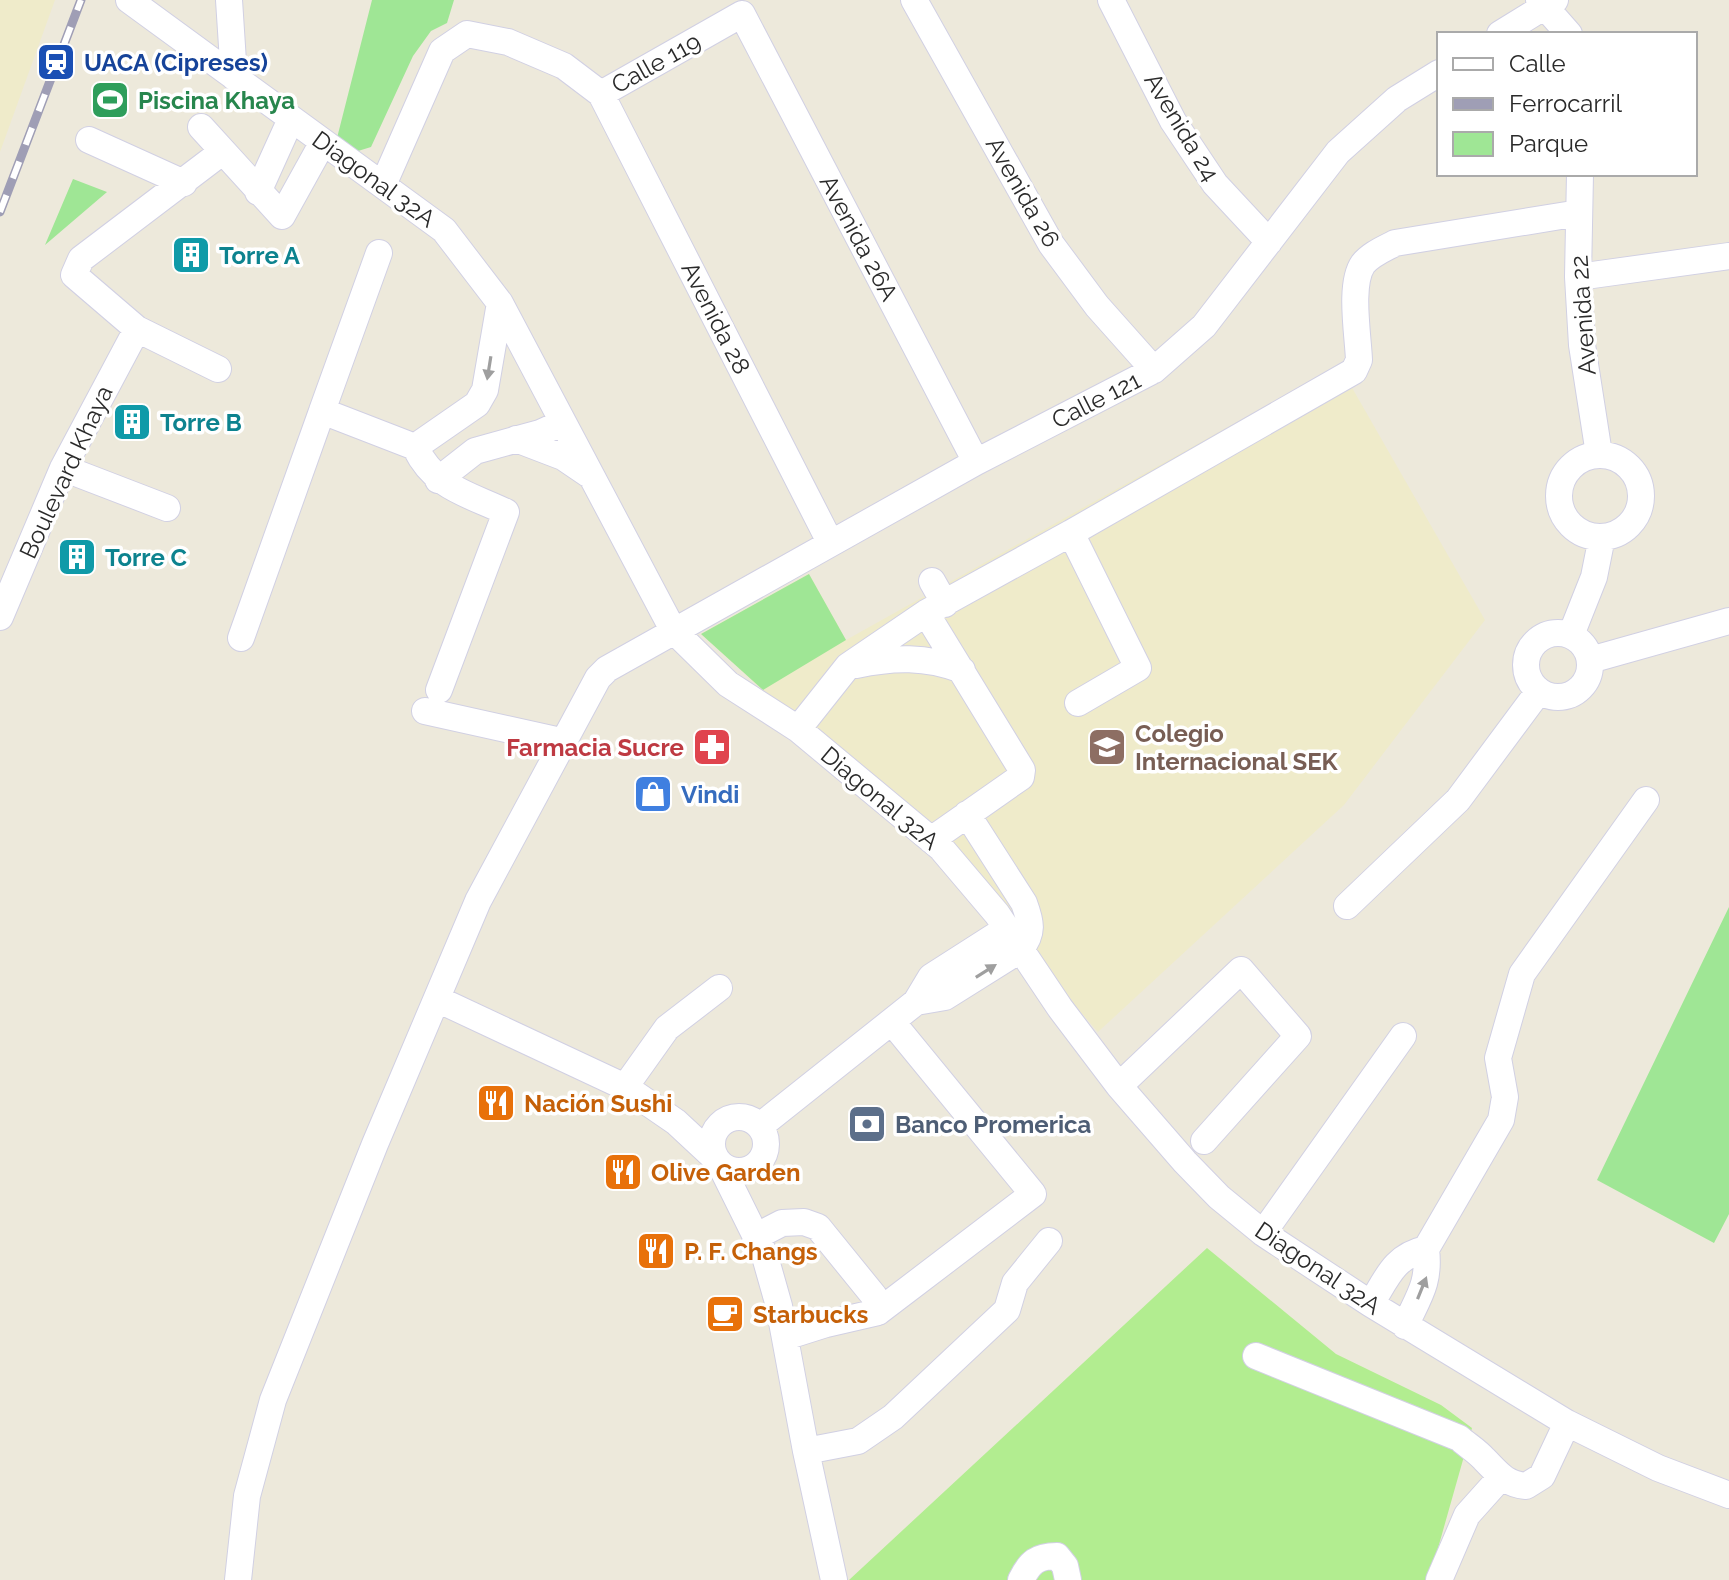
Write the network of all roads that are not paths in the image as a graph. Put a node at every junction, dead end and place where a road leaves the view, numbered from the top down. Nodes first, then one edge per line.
1 (129, 0) edge
2 (229, 0) edge
3 (914, 0) edge
4 (1111, 0) edge
5 (1546, 2) edge
6 (746, 7) edge
7 (1503, 32) edge
8 (1568, 32) edge
9 (1437, 74) edge
10 (234, 77) junction
11 (601, 94) junction
12 (291, 119) junction
13 (201, 127) dead end
14 (89, 140) dead end
15 (323, 142) junction
16 (222, 152) junction
17 (1580, 176) edge
18 (184, 183) junction
19 (383, 185) junction
20 (258, 192) junction
21 (1579, 213) junction
22 (1269, 242) junction
23 (379, 253) dead end
24 (1729, 256) edge
25 (1578, 277) junction
26 (500, 303) junction
27 (137, 329) junction
28 (218, 369) dead end
29 (1154, 370) junction
30 (322, 411) junction
31 (562, 423) junction
32 (516, 439) junction
33 (415, 447) junction
34 (1599, 454) junction
35 (976, 462) junction
36 (63, 468) junction
37 (590, 475) junction
38 (438, 480) junction
39 (167, 508) dead end
40 (1071, 533) junction
41 (1602, 537) junction
42 (830, 542) junction
43 (932, 581) dead end
44 (936, 609) junction
45 (0, 617) edge
46 (1729, 621) edge
47 (673, 630) junction
48 (1571, 635) junction
49 (241, 638) dead end
50 (1590, 660) junction
51 (848, 666) junction
52 (962, 670) junction
53 (1539, 691) junction
54 (1078, 703) dead end
55 (798, 729) junction
56 (565, 742) junction
57 (1646, 800) dead end
58 (967, 814) junction
59 (931, 840) junction
60 (1347, 906) dead end
61 (1013, 939) junction
62 (719, 988) dead end
63 (437, 999) junction
64 (892, 1022) junction
65 (1403, 1036) dead end
66 (1119, 1086) junction
67 (625, 1087) junction
68 (760, 1126) junction
69 (1204, 1141) dead end
70 (719, 1162) junction
71 (1263, 1233) junction
72 (755, 1237) junction
73 (1049, 1241) dead end
74 (1426, 1249) junction
75 (1371, 1304) junction
76 (878, 1312) junction
77 (1405, 1326) junction
78 (785, 1337) junction
79 (1256, 1356) dead end
80 (1567, 1423) junction
81 (806, 1451) junction
82 (1501, 1477) junction
83 (1729, 1495) edge
84 (238, 1580) edge
85 (834, 1580) edge
86 (1021, 1580) edge
87 (1068, 1580) edge
88 (1439, 1580) edge

1 - 10 street, Diagonal 32A
2 - 10 street
3 - 29 street, Avenida 26
4 - 22 street, Avenida 24
5 - 7 street
5 - 8 street
6 - 11 street, Calle 119
6 - 35 street, Avenida 26A
9 - 22 street, Calle 121
10 - 12 street, Diagonal 32A
11 - 19 street, Calle 119
11 - 42 street, Avenida 28
12 - 15 street, Diagonal 32A
12 - 20 street
13 - 16 street
14 - 18 street
15 - 19 street, Diagonal 32A
15 - 20 street
16 - 18 street
16 - 20 street
17 - 21 street, Avenida 22
18 - 27 street
19 - 26 street, Diagonal 32A
21 - 25 street, Avenida 22
21 - 40 street
22 - 29 street, Calle 121
23 - 30 street
24 - 25 street
25 - 34 street, Avenida 22
26 - 31 street, Diagonal 32A
26 -> 33 street
27 - 28 street
27 - 36 street, Boulevard Khaya
29 - 35 street, Calle 121
30 - 33 street
30 - 49 street
31 - 32 street
31 - 37 street, Diagonal 32A
32 - 37 street
32 - 38 street
33 - 38 street
34 - 41 street
34 - 41 street
35 - 42 street, Calle 121
36 - 39 street
36 - 45 street, Boulevard Khaya
37 - 47 street, Diagonal 32A
38 - 56 street
40 - 44 street
40 - 54 street
41 - 48 street
42 - 47 street, Calle 121
43 - 44 street
44 - 51 street
44 - 52 street
46 - 50 street
47 - 55 street, Diagonal 32A
47 - 56 street, Calle 121
48 - 50 street
48 - 53 street
50 - 53 street
51 - 52 street
51 - 55 street
52 - 58 street
53 - 60 street
55 - 59 street, Diagonal 32A
56 - 63 street, Calle 121
57 - 74 street
58 - 59 street
58 - 61 street
59 - 61 street, Diagonal 32A
61 - 64 street
61 - 66 street, Diagonal 32A
62 - 67 street
63 - 67 street
63 - 84 street, Calle 121
64 - 68 street
64 - 76 street
65 - 71 street
66 - 69 street
66 - 71 street, Diagonal 32A
67 - 70 street
68 - 70 street
68 - 70 street
70 - 72 street
71 - 75 street, Diagonal 32A
72 - 76 street
72 - 78 street
73 - 81 street
74 - 75 street
77 -> 74 street
75 - 77 street, Diagonal 32A
76 - 78 street
77 - 80 street, Diagonal 32A
78 - 81 street
79 - 82 street
80 - 82 street
80 - 83 street, Diagonal 32A
81 - 85 street
82 - 88 street
86 - 87 street

